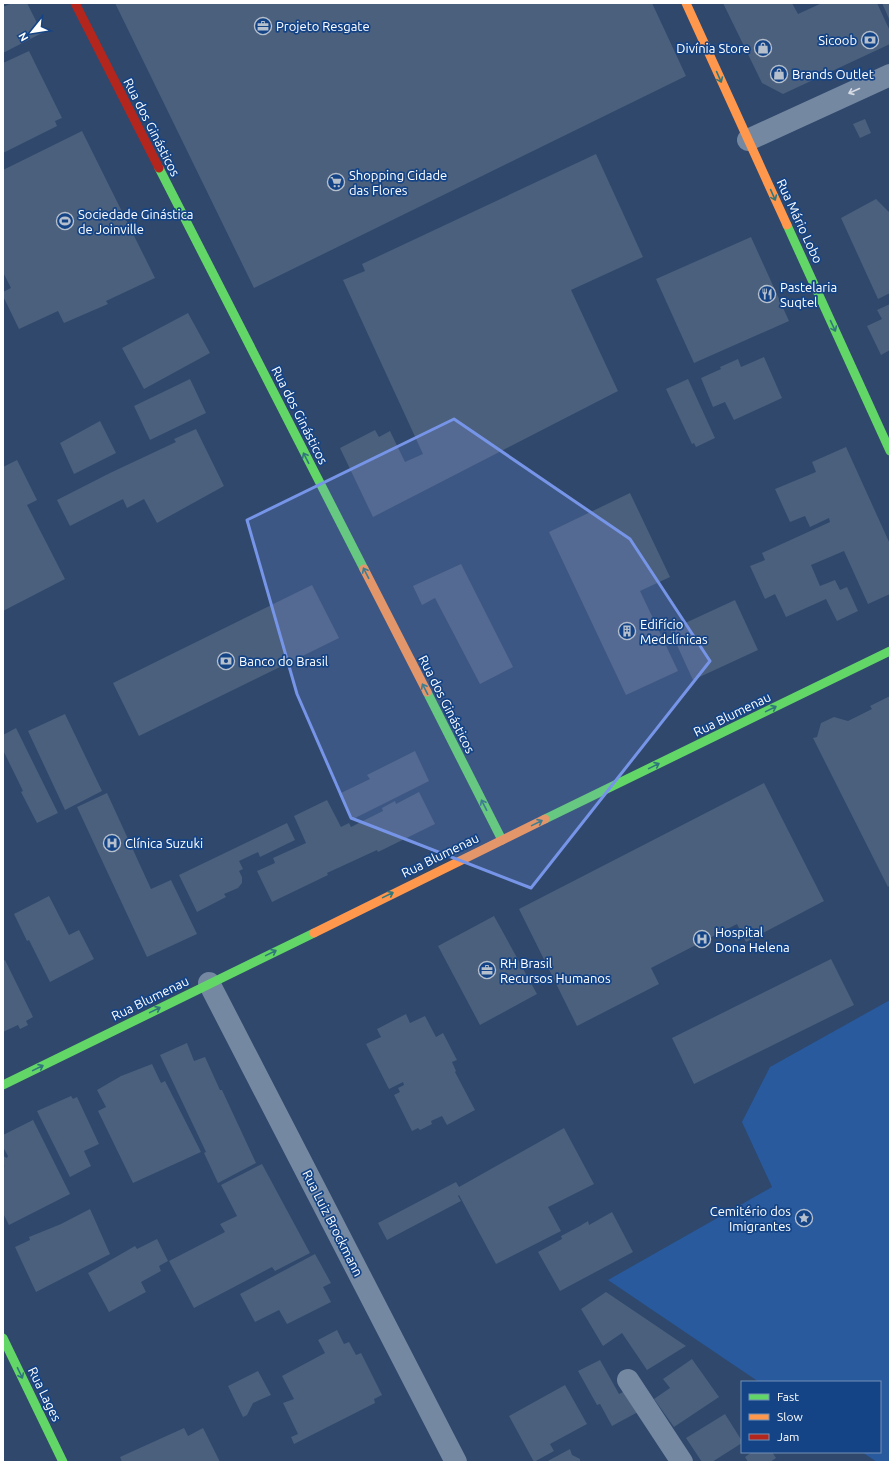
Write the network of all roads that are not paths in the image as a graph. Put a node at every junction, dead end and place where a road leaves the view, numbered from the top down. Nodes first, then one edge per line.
1 (75, 3) edge
2 (686, 3) edge
3 (890, 75) edge
4 (748, 140) junction
5 (890, 450) edge
6 (890, 651) edge
7 (502, 840) junction
8 (210, 983) junction
9 (3, 1085) edge
10 (3, 1338) edge
11 (628, 1380) dead end
12 (63, 1462) edge
13 (456, 1462) edge
14 (682, 1462) edge

7 -> 1 main road, Rua dos Ginásticos
2 -> 4 main road, Rua Mário Lobo
3 -> 4 street
4 -> 5 main road, Rua Mário Lobo
7 -> 6 main road, Rua Blumenau
8 -> 7 main road, Rua Blumenau
9 -> 8 main road, Rua Blumenau
8 - 13 street, Rua Luiz Brockmann
10 -> 12 main road, Rua Lages
11 - 14 street

